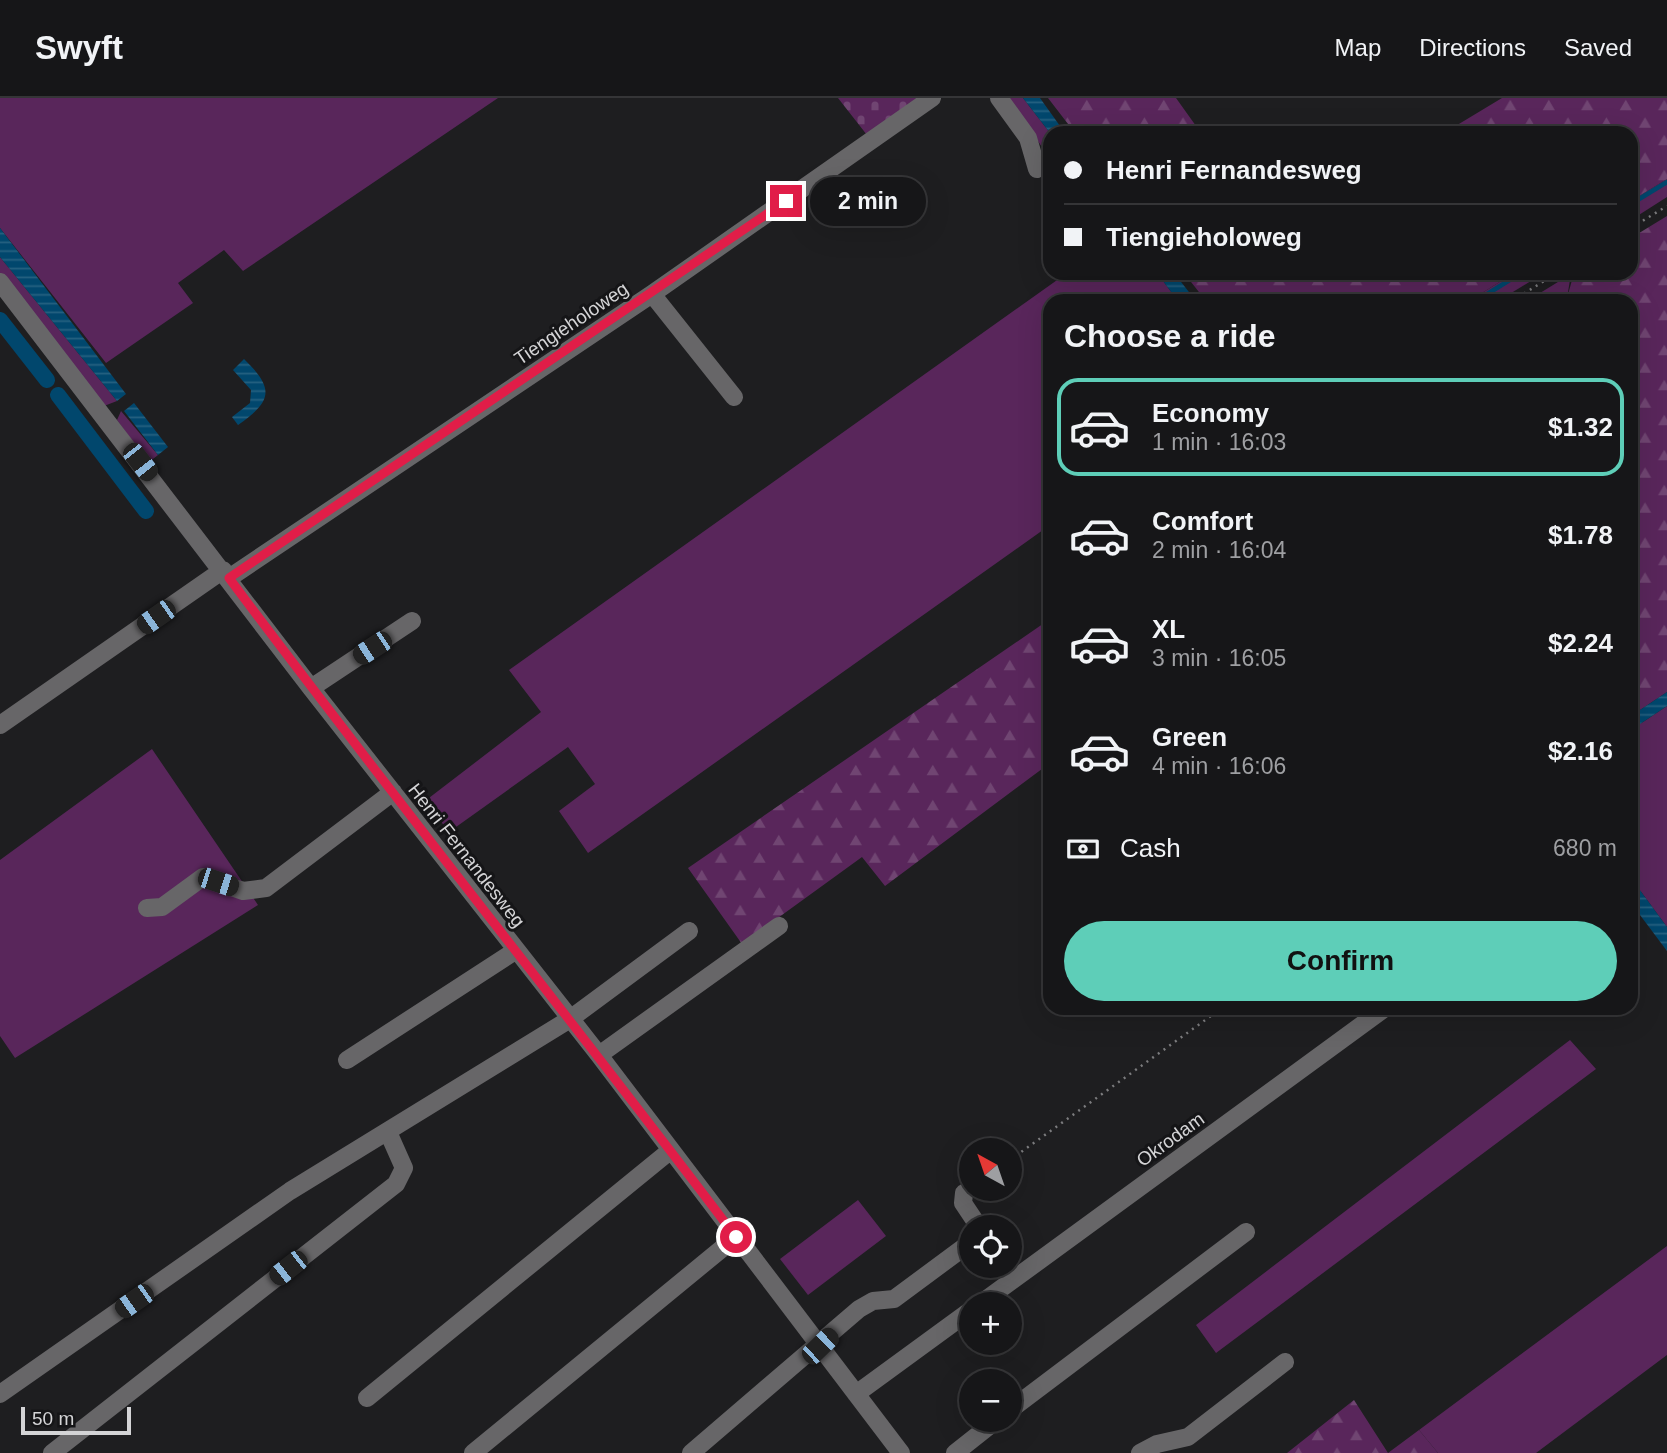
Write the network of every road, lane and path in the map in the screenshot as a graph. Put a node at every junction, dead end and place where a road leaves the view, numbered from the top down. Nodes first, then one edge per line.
1 (932, 98) edge
2 (999, 98) edge
3 (1037, 169) dead end
4 (1667, 205) edge
5 (1638, 224) edge
6 (1546, 280) edge
7 (0, 282) edge
8 (652, 294) junction
9 (1523, 294) edge
10 (734, 397) dead end
11 (226, 574) junction
12 (412, 621) dead end
13 (310, 688) junction
14 (0, 725) edge
15 (393, 792) junction
16 (147, 908) dead end
17 (779, 926) dead end
18 (689, 931) dead end
19 (515, 951) junction
20 (1212, 1015) edge
21 (1375, 1015) edge
22 (570, 1019) junction
23 (599, 1055) junction
24 (347, 1060) dead end
25 (388, 1132) junction
26 (671, 1150) junction
27 (1022, 1151) edge
28 (1246, 1232) dead end
29 (736, 1237) junction
30 (959, 1251) edge
31 (996, 1292) edge
32 (959, 1319) edge
33 (820, 1346) junction
34 (1285, 1362) dead end
35 (0, 1394) edge
36 (856, 1394) junction
37 (367, 1398) dead end
38 (1022, 1400) edge
39 (982, 1432) edge
40 (52, 1453) edge
41 (473, 1453) edge
42 (691, 1453) edge
43 (901, 1453) edge
44 (955, 1453) edge
45 (1140, 1453) edge

1 - 8 street, Tiengieholoweg
2 - 3 street
4 - 5 path
6 - 9 path
7 - 11 street, Henri Fernandesweg
8 - 10 street
8 - 11 street, Tiengieholoweg
11 - 13 street, Henri Fernandesweg
11 - 14 street, Tiengieholoweg
12 - 13 street
13 - 15 street, Henri Fernandesweg
15 - 16 street
15 - 19 street, Henri Fernandesweg
17 - 23 street
18 - 22 street
19 - 22 street, Henri Fernandesweg
19 - 24 street
20 - 27 path
21 - 31 street, Okrodam
22 - 23 street, Henri Fernandesweg
22 - 25 street
23 - 26 street, Henri Fernandesweg
25 - 35 street
25 - 40 street
26 - 29 street, Henri Fernandesweg
26 - 37 street
28 - 38 street
29 - 33 street, Henri Fernandesweg
29 - 41 street
30 - 33 street
32 - 36 street
33 - 36 street, Henri Fernandesweg
33 - 42 street
34 - 45 street
36 - 43 street, Henri Fernandesweg
39 - 44 street

